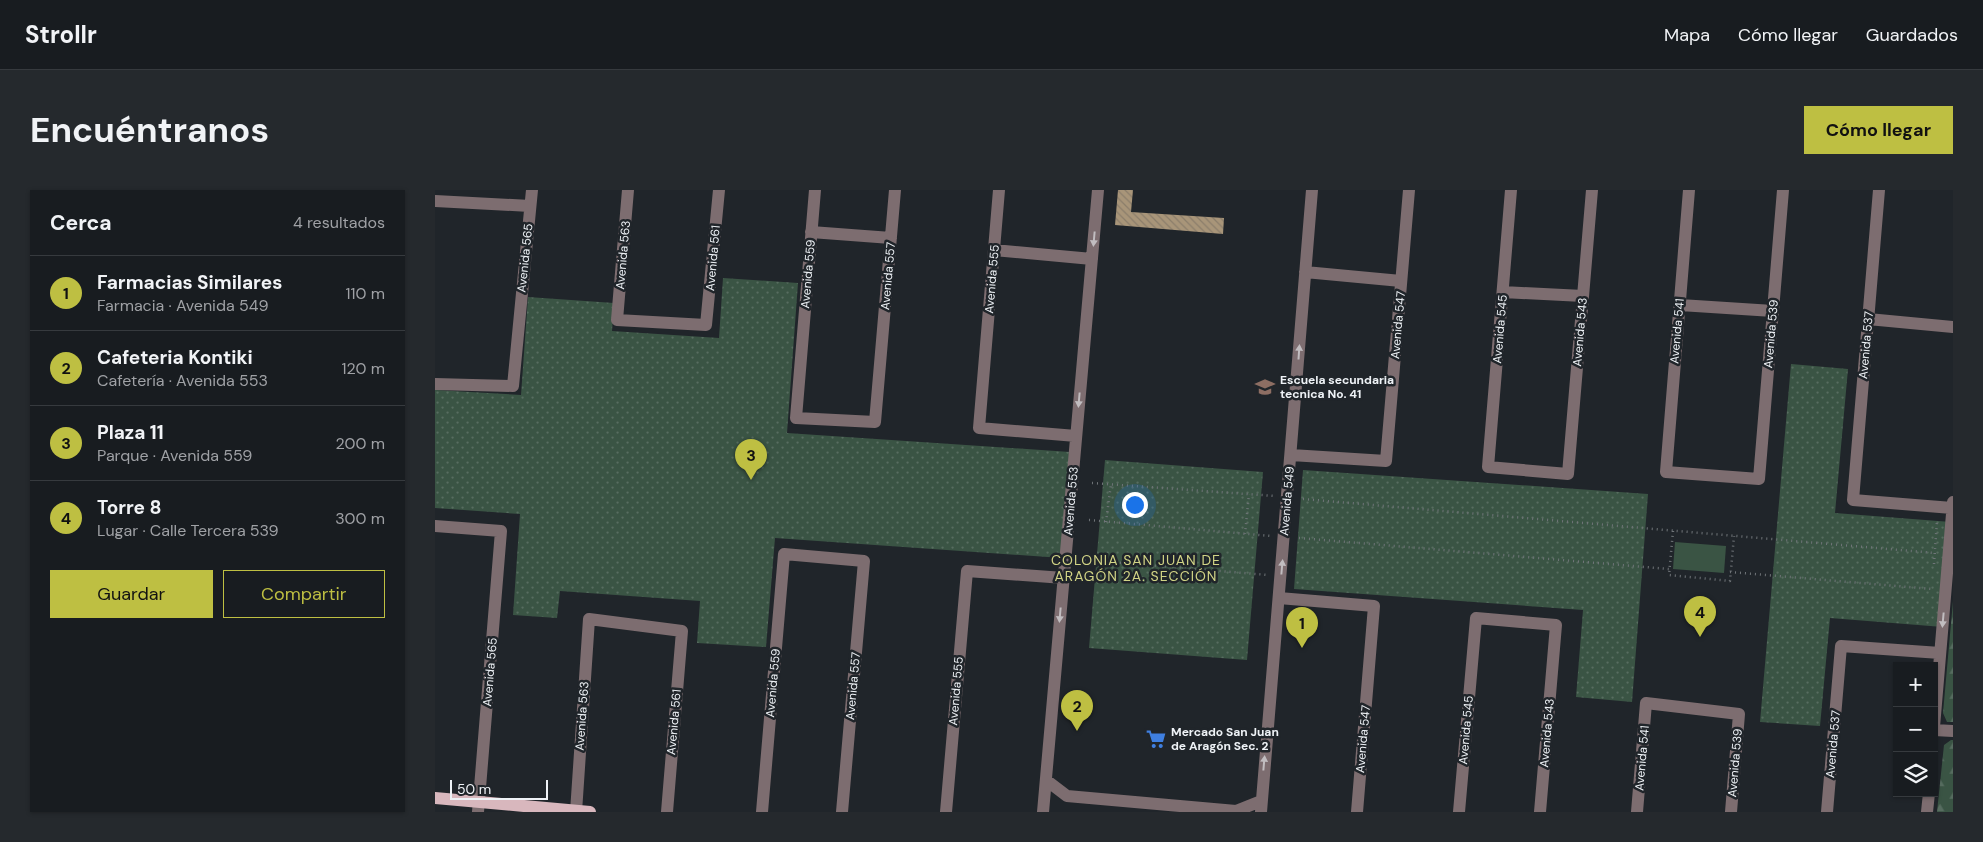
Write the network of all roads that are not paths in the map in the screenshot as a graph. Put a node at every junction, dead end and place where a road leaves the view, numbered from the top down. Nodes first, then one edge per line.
1 (532, 190) edge
2 (628, 190) edge
3 (719, 190) edge
4 (815, 190) edge
5 (895, 190) edge
6 (999, 190) edge
7 (1098, 190) edge
8 (1312, 190) edge
9 (1409, 190) edge
10 (1511, 190) edge
11 (1592, 190) edge
12 (1689, 190) edge
13 (1783, 190) edge
14 (1879, 190) edge
15 (435, 201) edge
16 (530, 206) junction
17 (811, 232) junction
18 (891, 238) junction
19 (994, 250) junction
20 (1092, 259) junction
21 (1305, 272) junction
22 (1401, 281) junction
23 (1503, 292) junction
24 (1583, 296) junction
25 (1680, 305) junction
26 (1773, 311) junction
27 (1868, 319) junction
28 (707, 325) joint
29 (1953, 327) edge
30 (435, 384) edge
31 (875, 422) joint
32 (1076, 436) junction
33 (1291, 456) junction
34 (1568, 474) joint
35 (1759, 479) joint
36 (1953, 502) edge
37 (1953, 508) edge
38 (435, 526) edge
39 (864, 561) joint
40 (1064, 578) junction
41 (1279, 598) junction
42 (1476, 618) joint
43 (682, 631) joint
44 (1940, 653) junction
45 (1646, 703) joint
46 (1936, 707) edge
47 (1938, 729) edge
48 (1953, 731) edge
49 (1046, 780) junction
50 (1929, 797) edge
51 (435, 798) edge
52 (1261, 806) edge
53 (478, 807) edge
54 (576, 811) edge
55 (590, 812) edge
56 (667, 812) edge
57 (762, 812) edge
58 (842, 812) edge
59 (946, 812) edge
60 (1043, 812) edge
61 (1357, 812) edge
62 (1459, 812) edge
63 (1540, 812) edge
64 (1637, 812) edge
65 (1731, 812) edge
66 (1827, 812) edge
67 (1927, 812) edge

1 - 16 street, Avenida 565
2 - 28 street, Avenida 563
3 - 28 street, Avenida 561
4 - 17 street, Avenida 559
5 - 18 street, Avenida 557
6 - 19 street, Avenida 555
7 -> 20 street, Avenida 553
8 - 21 street, Avenida 549
9 - 22 street, Avenida 547
10 - 23 street, Avenida 545
11 - 24 street, Avenida 543
12 - 25 street, Avenida 541
13 - 26 street, Avenida 539
14 - 27 street, Avenida 537
15 - 16 street
16 - 30 street, Avenida 565
17 - 18 street
17 - 31 street, Avenida 559
18 - 31 street, Avenida 557
19 - 20 street
19 - 32 street, Avenida 555
20 -> 32 street, Avenida 553
21 - 22 street
33 -> 21 street, Avenida 549
22 - 33 street, Avenida 547
23 - 24 street
23 - 34 street, Avenida 545
24 - 34 street, Avenida 543
25 - 26 street
25 - 35 street, Avenida 541
26 - 35 street, Avenida 539
27 - 29 street
27 - 37 street, Avenida 537
32 - 40 street, Avenida 553
41 -> 33 street, Avenida 549
36 - 37 street
37 -> 44 street
38 - 53 street, Avenida 565
39 - 57 street, Avenida 559
39 - 58 street, Avenida 557
40 -> 49 street, Avenida 553
40 - 59 street, Avenida 555
52 -> 41 street, Avenida 549
41 - 61 street, Avenida 547
42 - 62 street, Avenida 545
42 - 63 street, Avenida 543
43 - 54 street, Avenida 563
43 - 56 street, Avenida 561
44 - 46 street
44 - 66 street, Avenida 537
45 - 64 street, Avenida 541
45 - 65 street, Avenida 539
47 - 48 street
49 - 52 street
49 - 60 street, Avenida 553
50 - 67 street
51 - 53 main road
53 - 54 main road
54 - 55 main road

